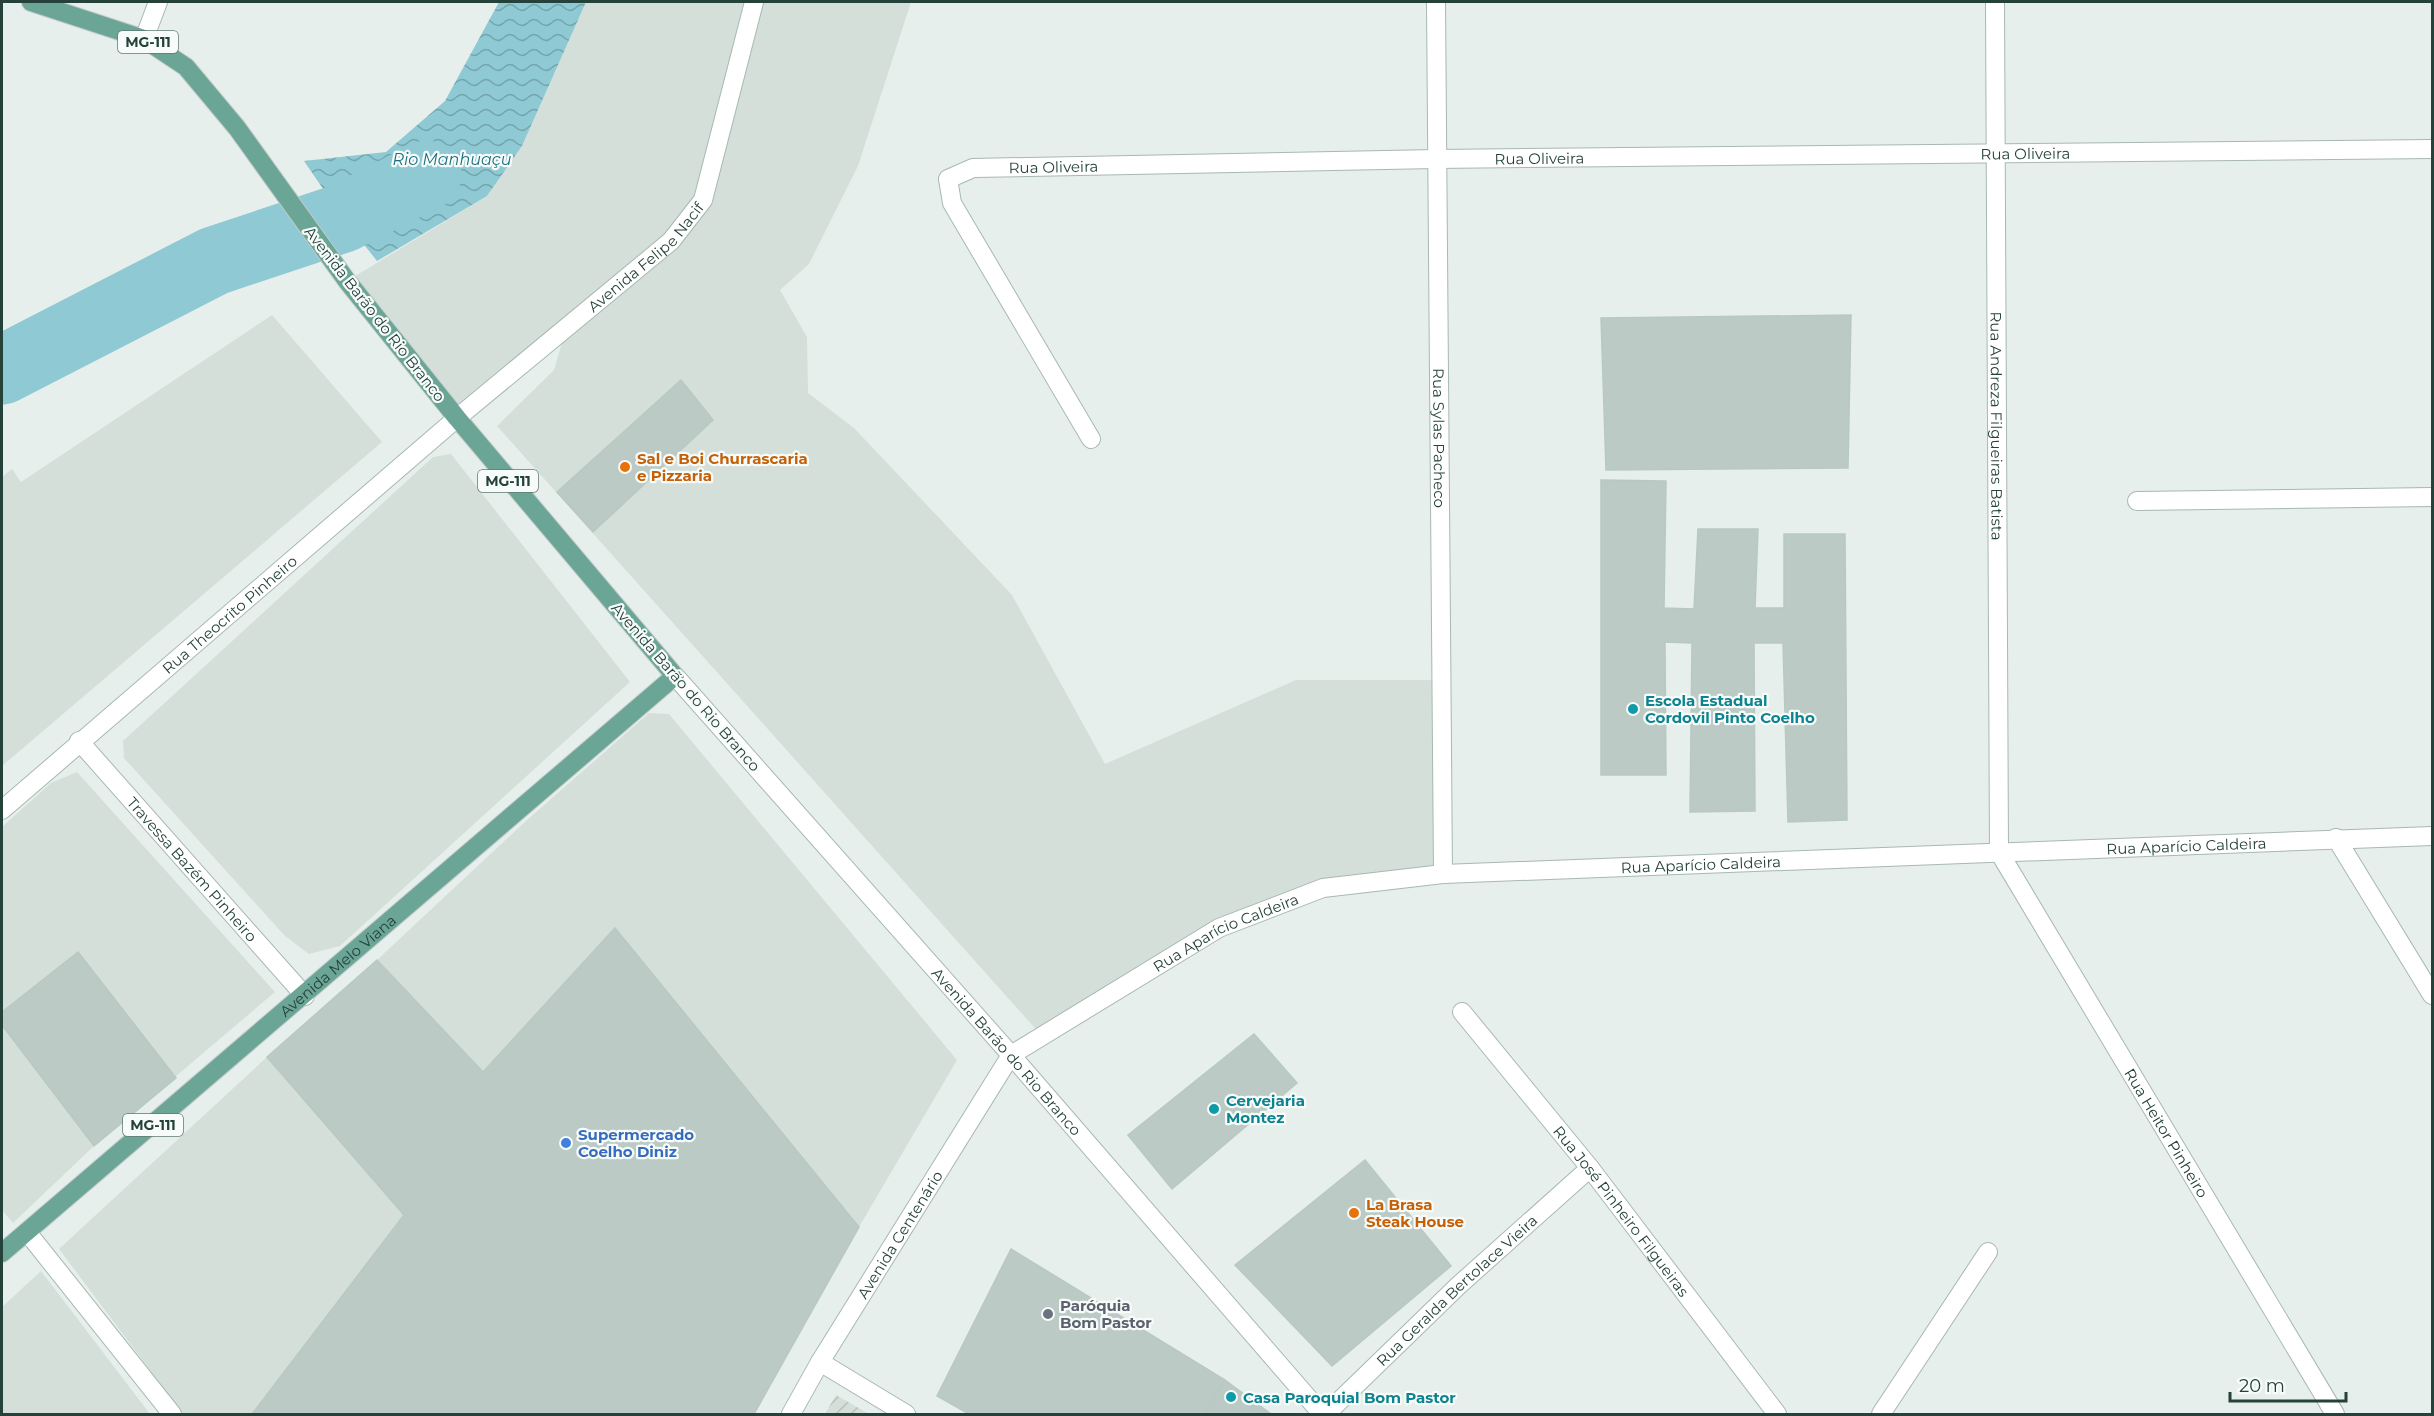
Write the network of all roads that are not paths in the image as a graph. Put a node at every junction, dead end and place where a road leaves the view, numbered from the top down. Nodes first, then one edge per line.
1 (31, 2) edge
2 (158, 2) edge
3 (754, 2) edge
4 (1436, 2) edge
5 (1995, 2) edge
6 (144, 39) junction
7 (2433, 149) edge
8 (1994, 153) junction
9 (1436, 159) junction
10 (457, 418) junction
11 (1091, 439) dead end
12 (2433, 497) edge
13 (2137, 501) dead end
14 (675, 675) junction
15 (79, 741) junction
16 (2, 810) edge
17 (2433, 836) edge
18 (2336, 838) junction
19 (1998, 852) junction
20 (1443, 874) junction
21 (2433, 995) edge
22 (305, 996) junction
23 (1462, 1012) dead end
24 (1011, 1054) junction
25 (1590, 1168) junction
26 (27, 1232) junction
27 (1988, 1252) dead end
28 (2, 1253) edge
29 (819, 1362) junction
30 (172, 1414) edge
31 (790, 1414) edge
32 (906, 1414) edge
33 (1324, 1414) edge
34 (1777, 1414) edge
35 (1881, 1414) edge
36 (2335, 1414) edge

1 - 6 main road, Avenida Barão do Rio Branco / MG-111
2 - 6 street
3 - 10 street, Avenida Felipe Nacif
4 - 9 street, Rua Sylas Pacheco
5 - 8 street, Rua Andreza Filgueiras Batista
6 - 10 main road, Avenida Barão do Rio Branco / MG-111
7 - 8 street, Rua Oliveira
8 - 9 street, Rua Oliveira
8 - 19 street, Rua Andreza Filgueiras Batista
9 - 11 street, Rua Oliveira
9 - 20 street, Rua Sylas Pacheco
10 - 14 main road, Avenida Barão do Rio Branco / MG-111
10 - 15 street, Rua Theocrito Pinheiro
12 - 13 street
14 - 22 main road, Avenida Melo Viana / MG-111
14 - 24 street, Avenida Barão do Rio Branco
15 - 16 street, Rua Theocrito Pinheiro
15 - 22 street, Travessa Bazém Pinheiro
17 - 18 street, Rua Aparício Caldeira
18 - 19 street, Rua Aparício Caldeira
18 - 21 street
19 - 20 street, Rua Aparício Caldeira
19 - 36 street, Rua Heitor Pinheiro
20 - 24 street, Rua Aparício Caldeira
22 - 26 main road, Avenida Melo Viana / MG-111
23 - 25 street, Rua José Pinheiro Filgueiras
24 - 29 street, Avenida Centenário
24 - 33 street, Avenida Barão do Rio Branco
25 - 33 street, Rua Geralda Bertolace Vieira
25 - 34 street, Rua José Pinheiro Filgueiras
26 - 28 main road, Avenida Melo Viana / MG-111
26 - 30 street
27 - 35 street
29 - 31 street, Avenida Centenário
29 - 32 street

